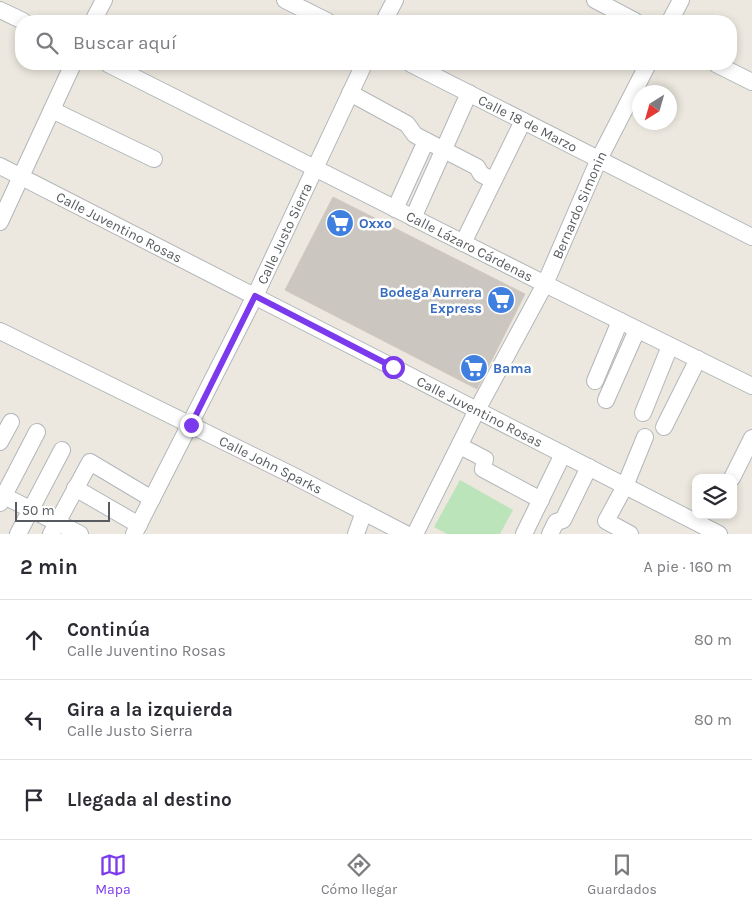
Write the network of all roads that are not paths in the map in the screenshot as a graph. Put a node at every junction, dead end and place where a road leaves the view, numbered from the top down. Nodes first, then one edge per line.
1 (104, 0) edge
2 (285, 0) edge
3 (395, 0) edge
4 (595, 0) edge
5 (680, 0) edge
6 (0, 10) edge
7 (96, 15) edge
8 (315, 15) edge
9 (387, 15) edge
10 (623, 15) edge
11 (673, 15) edge
12 (15, 17) edge
13 (70, 70) edge
14 (120, 70) edge
15 (361, 70) edge
16 (423, 70) edge
17 (645, 70) edge
18 (728, 70) edge
19 (752, 82) edge
20 (469, 93) junction
21 (350, 94) junction
22 (52, 110) junction
23 (523, 121) junction
24 (426, 141) junction
25 (442, 149) junction
26 (154, 159) dead end
27 (599, 159) junction
28 (0, 166) edge
29 (314, 168) junction
30 (22, 177) junction
31 (492, 180) junction
32 (395, 209) junction
33 (413, 218) junction
34 (0, 222) edge
35 (752, 237) edge
36 (463, 243) junction
37 (545, 284) junction
38 (255, 296) junction
39 (620, 321) junction
40 (637, 330) junction
41 (0, 331) edge
42 (670, 346) junction
43 (698, 359) junction
44 (595, 381) dead end
45 (752, 386) edge
46 (606, 400) dead end
47 (477, 410) junction
48 (642, 413) dead end
49 (11, 422) dead end
50 (191, 425) junction
51 (664, 427) dead end
52 (37, 432) dead end
53 (645, 437) dead end
54 (752, 438) edge
55 (0, 442) edge
56 (460, 446) junction
57 (62, 450) dead end
58 (563, 454) junction
59 (588, 467) junction
60 (734, 474) edge
61 (625, 486) junction
62 (74, 488) junction
63 (1, 498) edge
64 (152, 499) junction
65 (540, 500) junction
66 (29, 509) junction
67 (364, 512) junction
68 (54, 528) edge
69 (711, 528) edge
70 (136, 529) edge
71 (18, 534) edge
72 (80, 534) edge
73 (356, 534) edge
74 (406, 534) edge
75 (415, 534) edge
76 (524, 534) edge
77 (550, 534) edge
78 (630, 534) edge

1 - 7 street
2 - 8 street
3 - 9 street
4 - 10 street
5 - 11 street
6 - 12 street
13 - 22 street
14 - 29 street, Calle Lázaro Cárdenas
15 - 21 street, Calle Justo Sierra
16 - 20 street, Calle 18 de Marzo
17 - 27 street, Bernardo Simonin
18 - 19 street
20 - 23 street, Calle 18 de Marzo
20 - 25 street
21 - 24 street
21 - 29 street, Calle Justo Sierra
22 - 26 street
22 - 30 street
23 - 27 street, Calle 18 de Marzo
23 - 31 street
24 - 25 street
24 - 32 street
25 - 31 street
25 - 33 street
27 - 35 street, Calle 18 de Marzo
27 - 37 street, Bernardo Simonin
28 - 30 street, Calle Juventino Rosas
29 - 32 street, Calle Lázaro Cárdenas
29 - 38 street, Calle Justo Sierra
30 - 34 street
30 - 38 street, Calle Juventino Rosas
31 - 36 street
32 - 33 street, Calle Lázaro Cárdenas
33 - 36 street, Calle Lázaro Cárdenas
36 - 37 street, Calle Lázaro Cárdenas
37 - 39 street, Calle Lázaro Cárdenas
37 - 47 street, Bernardo Simonin
38 - 47 street, Calle Juventino Rosas
38 - 50 street, Calle Justo Sierra
39 - 40 street, Calle Lázaro Cárdenas
39 - 44 street
40 - 42 street, Calle Lázaro Cárdenas
40 - 46 street
41 - 50 street, Calle John Sparks
42 - 43 street, Calle Lázaro Cárdenas
42 - 48 street
43 - 45 street, Calle Lázaro Cárdenas
43 - 51 street
47 - 56 street, Bernardo Simonin
47 - 58 street, Calle Juventino Rosas
49 - 55 street
50 - 64 street, Calle Justo Sierra
50 - 67 street, Calle John Sparks
52 - 63 street
53 - 61 street
54 - 60 street
56 - 65 street
56 - 75 street, Bernardo Simonin
57 - 66 street
58 - 59 street, Calle Juventino Rosas
58 - 65 street
59 - 61 street, Calle Juventino Rosas
59 - 77 street
61 - 69 street, Calle Juventino Rosas
61 - 78 street
62 - 64 street
62 - 68 street
62 - 70 street
63 - 66 street
64 - 70 street, Calle Justo Sierra
65 - 76 street
66 - 68 street
66 - 71 street
67 - 73 street
67 - 74 street, Calle John Sparks
68 - 72 street

